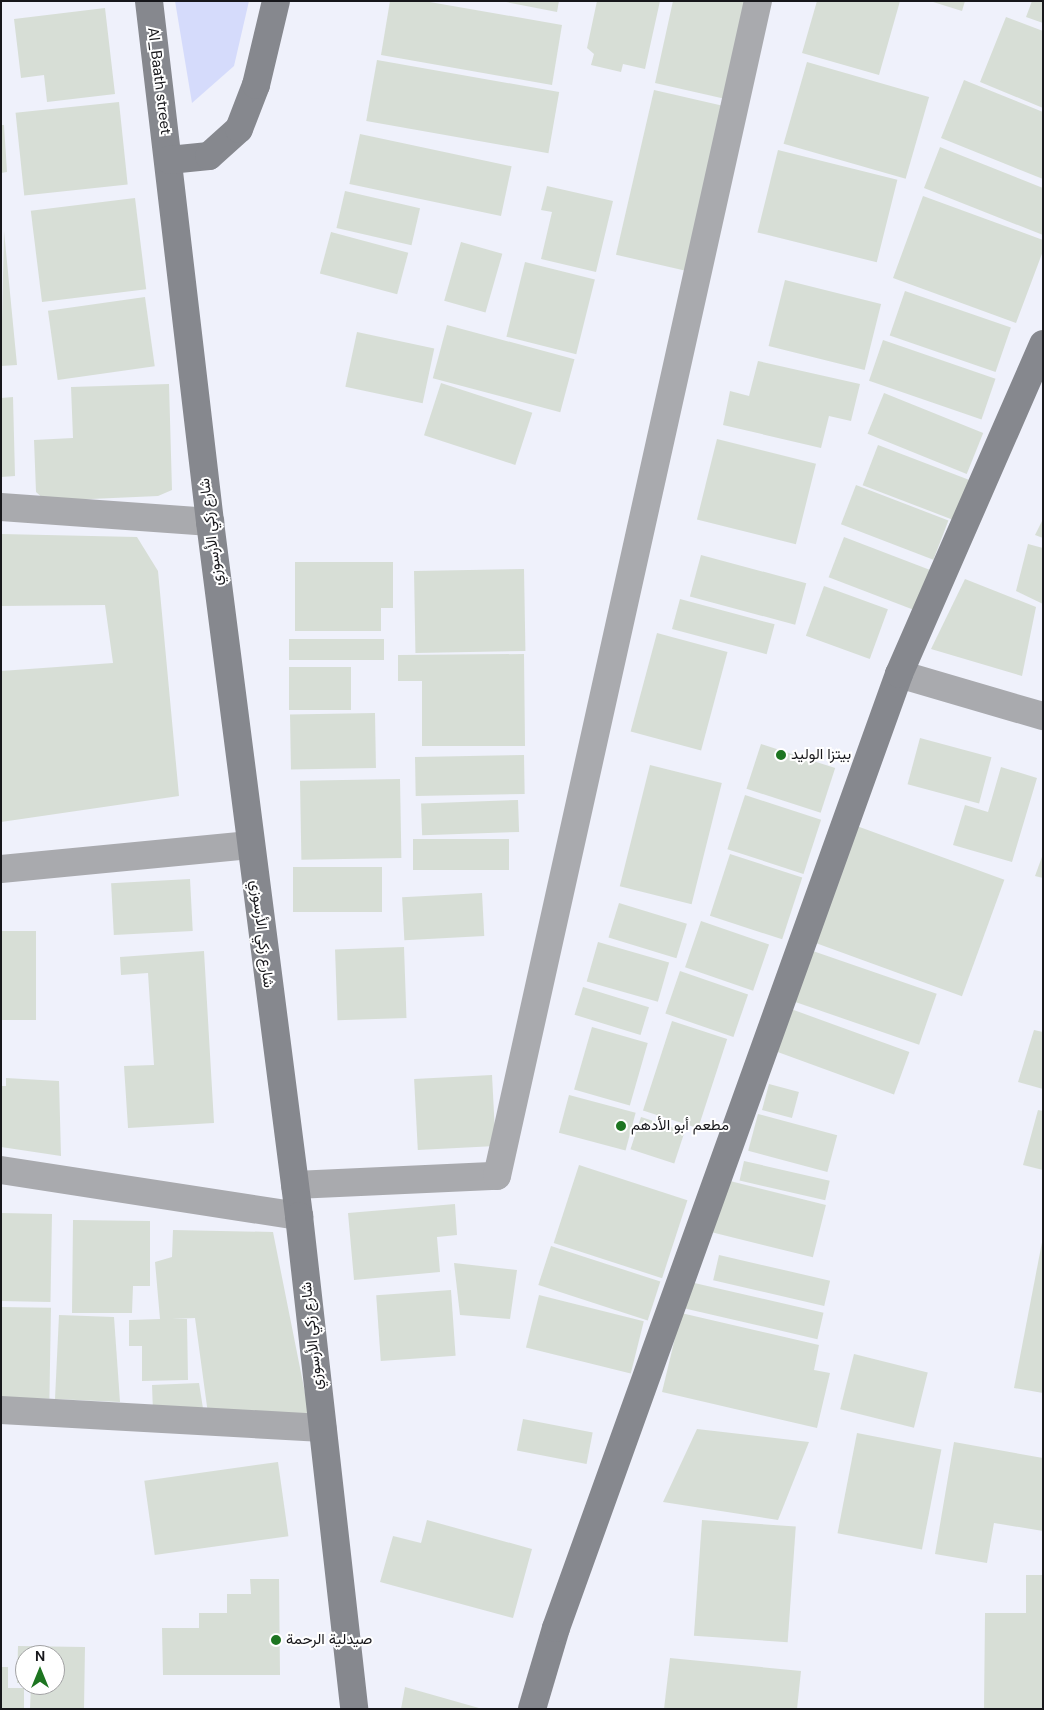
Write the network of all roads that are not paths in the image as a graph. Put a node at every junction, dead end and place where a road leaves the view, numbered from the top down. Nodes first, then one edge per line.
1 (148, 1) edge
2 (276, 1) edge
3 (758, 1) edge
4 (169, 160) junction
5 (1043, 344) edge
6 (1, 507) edge
7 (210, 522) junction
8 (899, 674) junction
9 (1043, 716) edge
10 (250, 845) junction
11 (1, 869) edge
12 (1, 1170) edge
13 (295, 1185) junction
14 (299, 1216) junction
15 (1, 1410) edge
16 (322, 1428) junction
17 (354, 1709) edge
18 (532, 1709) edge

1 - 4 street, Al_Baath street
2 - 4 street
3 - 13 street
4 - 7 street, شارع زكي الأرسوزي
5 - 8 street
6 - 7 street
7 - 10 street, شارع زكي الأرسوزي
8 - 9 street
8 - 18 street
10 - 11 street
10 - 13 street, شارع زكي الأرسوزي
12 - 14 street
13 - 14 street, شارع زكي الأرسوزي
14 - 16 street, شارع زكي الأرسوزي
15 - 16 street
16 - 17 street, شارع زكي الأرسوزي

